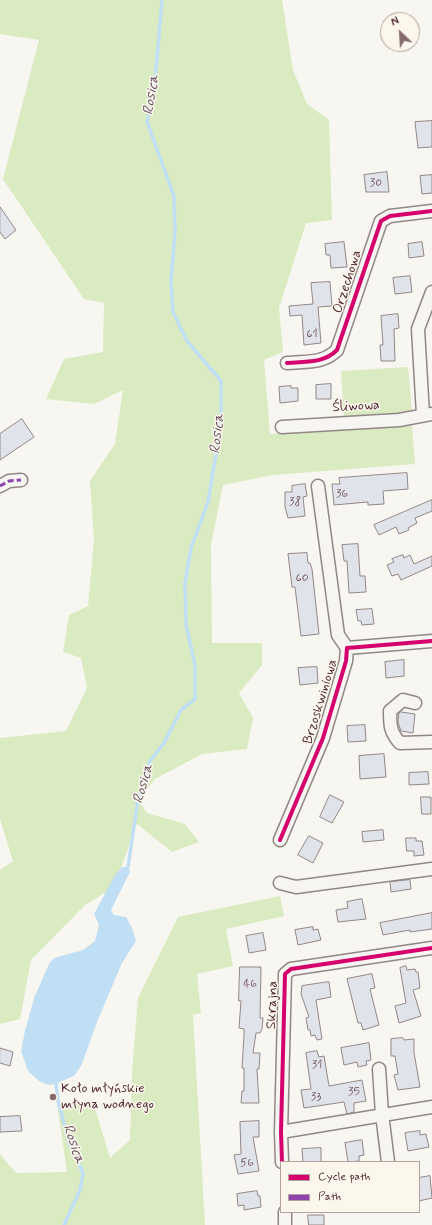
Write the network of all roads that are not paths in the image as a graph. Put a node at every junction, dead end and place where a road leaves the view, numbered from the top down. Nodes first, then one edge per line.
1 (432, 211) edge
2 (432, 292) edge
3 (287, 363) dead end
4 (427, 414) edge
5 (282, 427) dead end
6 (21, 480) dead end
7 (0, 486) edge
8 (318, 486) dead end
9 (432, 641) edge
10 (346, 648) junction
11 (415, 703) dead end
12 (432, 742) edge
13 (280, 840) dead end
14 (432, 869) edge
15 (280, 883) dead end
16 (432, 948) edge
17 (379, 1070) dead end
18 (432, 1107) edge
19 (382, 1114) junction
20 (281, 1132) junction
21 (282, 1161) edge
22 (388, 1161) edge
23 (285, 1213) edge
24 (285, 1225) edge

1 - 3 street, Orzechowa
2 - 4 street
4 - 5 street, Śliwowa
6 - 7 street
8 - 10 street, Brzoskwiniowa
9 - 10 street, Brzoskwiniowa
10 - 13 street, Brzoskwiniowa
11 - 12 street
14 - 15 street
16 - 20 street, Skrajna
17 - 19 street
18 - 19 street
19 - 20 street
19 - 22 street
20 - 21 street, Skrajna
23 - 24 street

